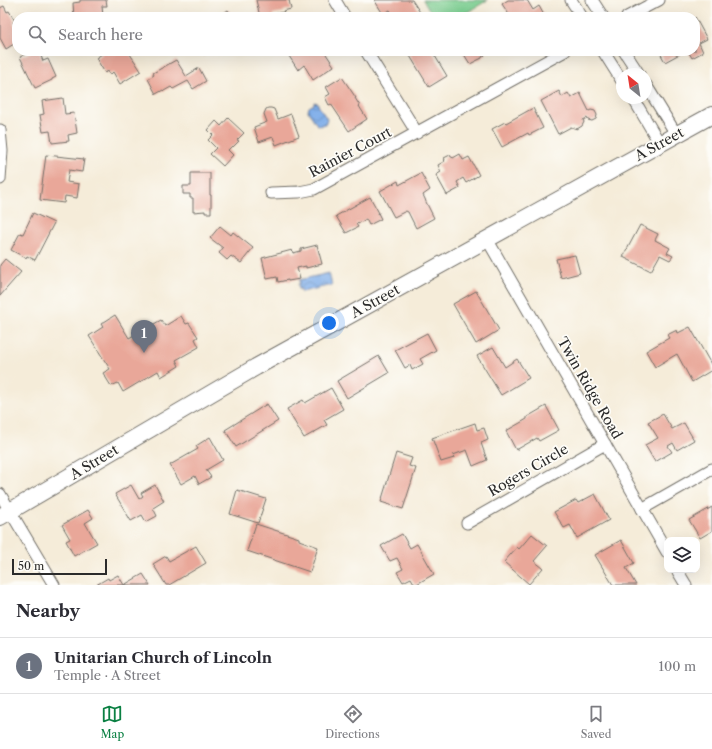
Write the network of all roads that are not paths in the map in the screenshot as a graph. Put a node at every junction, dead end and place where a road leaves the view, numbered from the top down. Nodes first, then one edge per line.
1 (335, 0) edge
2 (572, 0) edge
3 (592, 0) edge
4 (659, 0) edge
5 (342, 12) edge
6 (579, 12) edge
7 (599, 12) edge
8 (636, 12) edge
9 (369, 56) edge
10 (556, 56) edge
11 (606, 56) edge
12 (627, 56) edge
13 (635, 68) edge
14 (616, 72) edge
15 (652, 95) edge
16 (637, 104) edge
17 (712, 115) edge
18 (0, 130) edge
19 (417, 133) junction
20 (676, 134) junction
21 (660, 144) junction
22 (0, 179) edge
23 (271, 193) dead end
24 (487, 239) junction
25 (605, 444) junction
26 (712, 469) edge
27 (0, 494) edge
28 (642, 509) junction
29 (5, 514) edge
30 (467, 523) dead end
31 (664, 547) edge
32 (679, 573) edge
33 (54, 585) edge
34 (686, 585) edge

1 - 5 street
2 - 6 street
3 - 7 street
4 - 8 street
9 - 19 street
10 - 19 street, Rainier Court
11 - 14 street
12 - 13 street
15 - 20 street
16 - 21 street
17 - 20 main road, A Street
18 - 22 street
19 - 23 street, Rainier Court
20 - 21 main road, A Street
21 - 24 main road, A Street
24 - 25 street, Twin Ridge Road
24 - 29 main road, A Street
25 - 28 street, Twin Ridge Road
25 - 30 street, Rogers Circle
26 - 28 street
27 - 29 street
28 - 31 street, Twin Ridge Road
29 - 33 street
32 - 34 street

